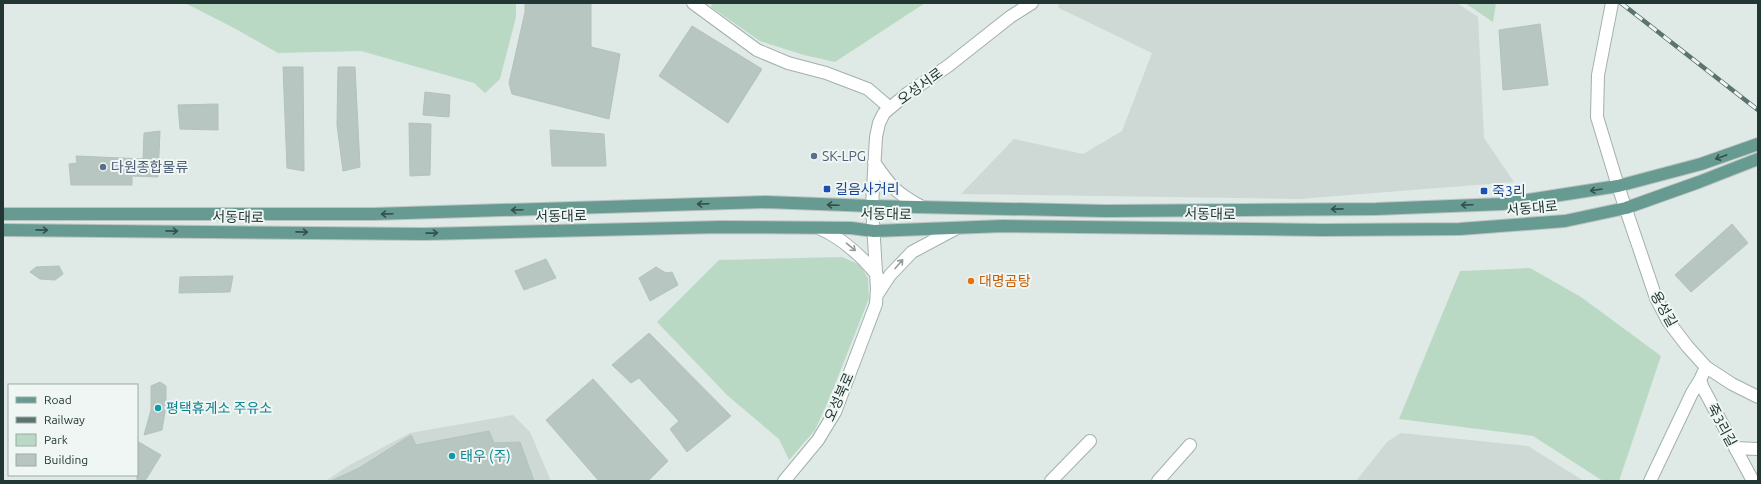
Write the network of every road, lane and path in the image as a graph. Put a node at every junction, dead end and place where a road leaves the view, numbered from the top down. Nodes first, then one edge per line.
1 (693, 3) edge
2 (1032, 3) edge
3 (1612, 3) edge
4 (890, 108) junction
5 (1758, 144) edge
6 (1758, 160) edge
7 (874, 162) junction
8 (1618, 186) junction
9 (872, 206) junction
10 (922, 207) junction
11 (1626, 208) junction
12 (3, 214) edge
13 (819, 228) junction
14 (956, 228) junction
15 (3, 230) edge
16 (874, 231) junction
17 (877, 274) junction
18 (876, 300) junction
19 (1706, 367) junction
20 (1700, 380) junction
21 (1758, 397) edge
22 (1090, 441) dead end
23 (1190, 445) dead end
24 (1735, 448) junction
25 (1758, 449) edge
26 (784, 481) edge
27 (1051, 481) edge
28 (1158, 481) edge
29 (1650, 481) edge
30 (1753, 481) edge

1 - 4 street
2 - 4 street, 오성서로
3 - 8 street, 용성길
4 - 7 street, 오성서로
5 -> 8 main road, 서동대로
6 - 11 main road, 서동대로
7 - 9 street, 오성서로
7 - 10 street
8 -> 10 main road, 서동대로
8 - 11 street, 용성길
9 - 10 main road, 서동대로
9 -> 12 main road, 서동대로
9 - 16 street, 오성서로
11 - 14 main road, 서동대로
11 - 19 street, 용성길
15 -> 13 main road, 서동대로
13 - 16 main road, 서동대로
13 -> 17 street
14 - 16 main road, 서동대로
18 -> 14 street
16 - 17 street, 오성서로
17 - 18 street, 오성서로
18 - 26 street, 오성북로
19 - 20 street
19 - 21 street, 용성길
20 - 24 street, 죽3리길
20 - 29 street
22 - 27 street
23 - 28 street
24 - 25 street
24 - 30 street, 죽3리길

